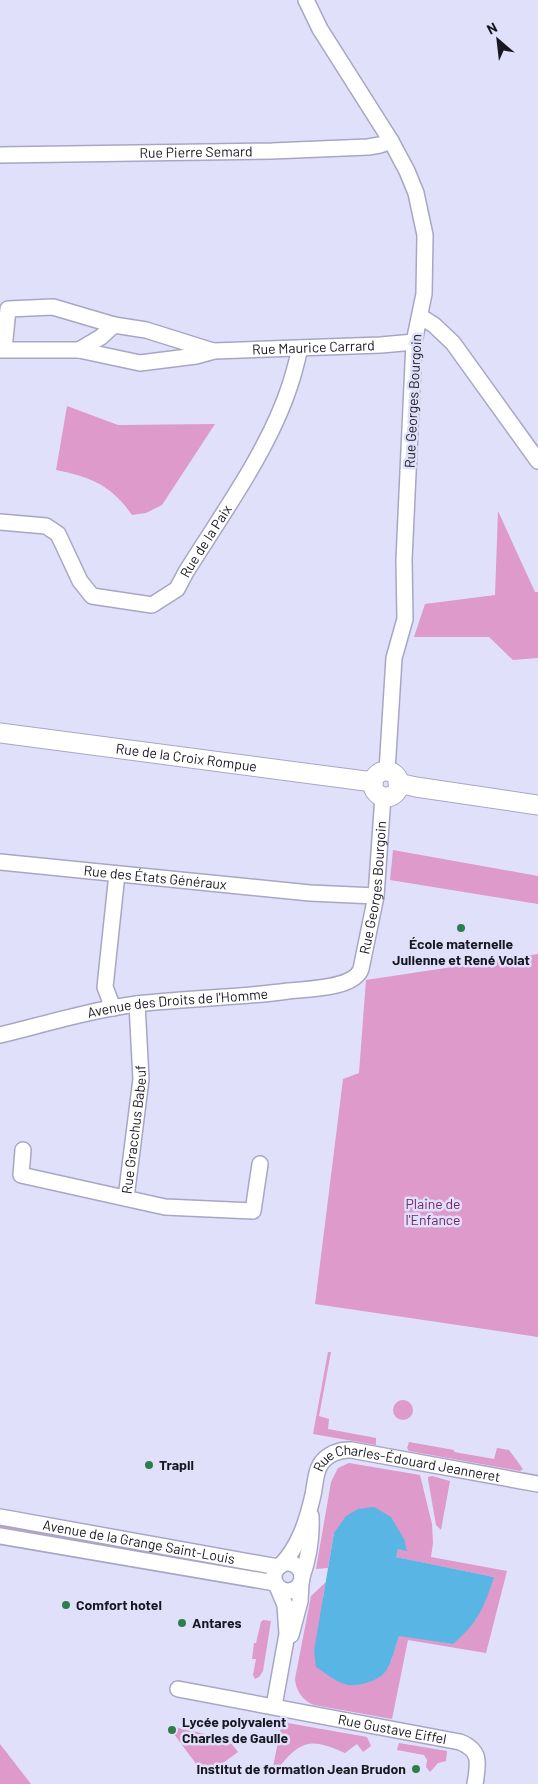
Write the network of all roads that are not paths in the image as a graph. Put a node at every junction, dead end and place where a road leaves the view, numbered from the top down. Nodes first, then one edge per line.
1 (306, 0) edge
2 (391, 141) junction
3 (0, 155) edge
4 (420, 316) junction
5 (114, 325) junction
6 (414, 342) junction
7 (300, 348) junction
8 (2, 349) edge
9 (79, 350) junction
10 (214, 351) junction
11 (538, 461) edge
12 (0, 522) edge
13 (0, 733) edge
14 (385, 783) junction
15 (538, 805) edge
16 (0, 862) edge
17 (117, 874) junction
18 (376, 896) junction
19 (356, 977) joint
20 (137, 1004) junction
21 (113, 1008) junction
22 (0, 1035) edge
23 (23, 1150) dead end
24 (260, 1164) dead end
25 (126, 1198) junction
26 (538, 1484) edge
27 (310, 1507) junction
28 (0, 1517) edge
29 (0, 1536) edge
30 (279, 1566) junction
31 (301, 1579) junction
32 (276, 1584) junction
33 (286, 1648) junction
34 (178, 1689) dead end
35 (274, 1706) junction
36 (475, 1784) edge

1 - 2 street, Rue Georges Bourgoin
2 - 3 street, Rue Pierre Semard
2 - 4 street, Rue Georges Bourgoin
4 - 6 street, Rue Georges Bourgoin
4 - 11 street
5 - 8 street, Rue Maurice Carrard
5 - 9 street
5 - 10 street, Rue Maurice Carrard
6 - 7 street, Rue Maurice Carrard
6 - 14 street, Rue Georges Bourgoin
7 - 10 street, Rue Maurice Carrard
7 - 12 street, Rue de la Paix
8 - 9 street, Rue Maurice Carrard
9 - 10 street, Rue Maurice Carrard
13 - 14 street, Rue de la Croix Rompue
14 - 15 street, Rue de la Croix Rompue
14 - 18 street, Rue Georges Bourgoin
16 - 17 street, Rue des États Généraux
17 - 18 street, Rue des États Généraux
17 - 21 street
18 - 19 street, Rue Georges Bourgoin
19 - 20 street, Avenue des Droits de l'Homme
20 - 21 street, Avenue des Droits de l'Homme
20 - 25 street, Rue Gracchus Babeuf
21 - 22 street, Avenue des Droits de l'Homme
23 - 25 street
24 - 25 street, Rue Gracchus Babeuf
26 - 27 street, Rue Charles-Édouard Jeanneret
27 - 30 street, Rue Charles-Édouard Jeanneret
27 - 31 street, Rue Charles-Édouard Jeanneret
28 - 30 street, Avenue de la Grange Saint-Louis
29 - 32 street, Avenue de la Grange Saint-Louis
30 - 31 street
30 - 32 street
31 - 32 street
31 - 33 street
32 - 33 street
33 - 35 street
34 - 35 street, Rue Gustave Eiffel
35 - 36 street, Rue Gustave Eiffel

